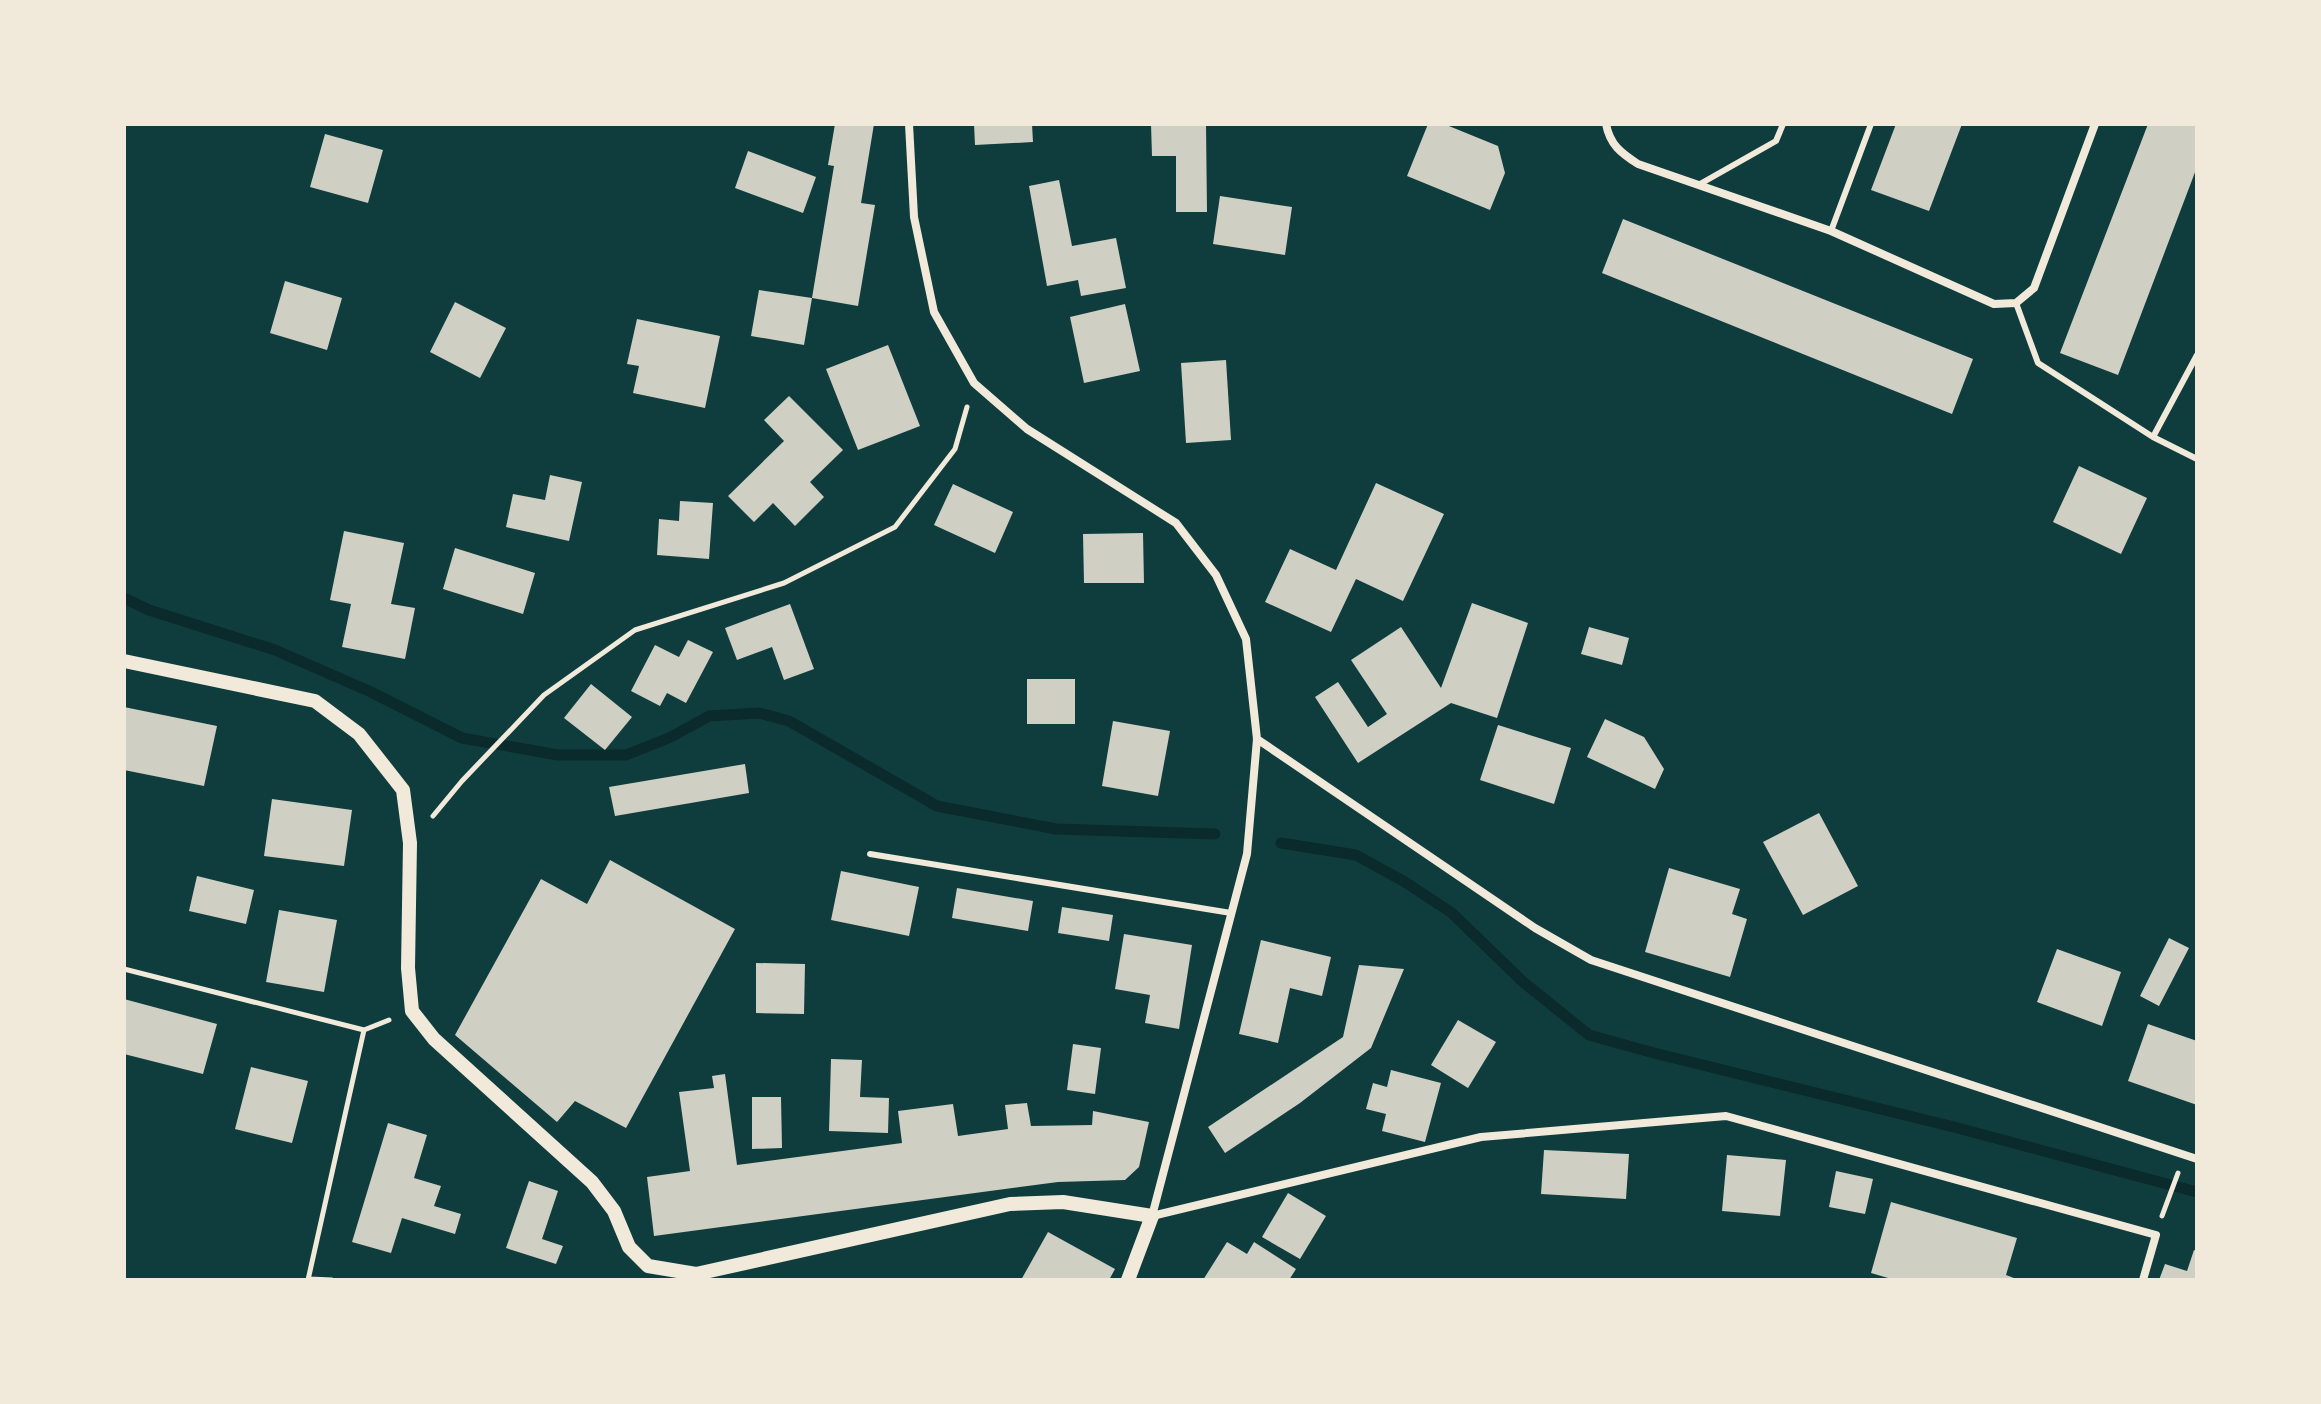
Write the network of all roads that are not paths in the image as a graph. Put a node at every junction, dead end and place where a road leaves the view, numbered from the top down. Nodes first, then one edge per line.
1 (909, 124) edge
2 (1606, 124) edge
3 (1783, 124) edge
4 (1871, 124) edge
5 (2095, 124) edge
6 (1700, 184) junction
7 (1831, 231) junction
8 (2016, 303) junction
9 (2197, 355) edge
10 (2153, 437) junction
11 (2197, 459) edge
12 (124, 661) edge
13 (1257, 739) junction
14 (870, 854) dead end
15 (1231, 913) junction
16 (2197, 1159) edge
17 (1152, 1216) junction
18 (1128, 1280) edge
19 (2143, 1280) edge

1 - 13 street
2 - 6 street
3 - 6 lane
4 - 7 lane
5 - 8 street
6 - 7 street
7 - 8 street
8 - 10 lane
9 - 10 lane
10 - 11 lane
12 - 17 street
13 - 15 street
13 - 16 street
14 - 15 lane
15 - 17 street
17 - 18 street
17 - 19 street

